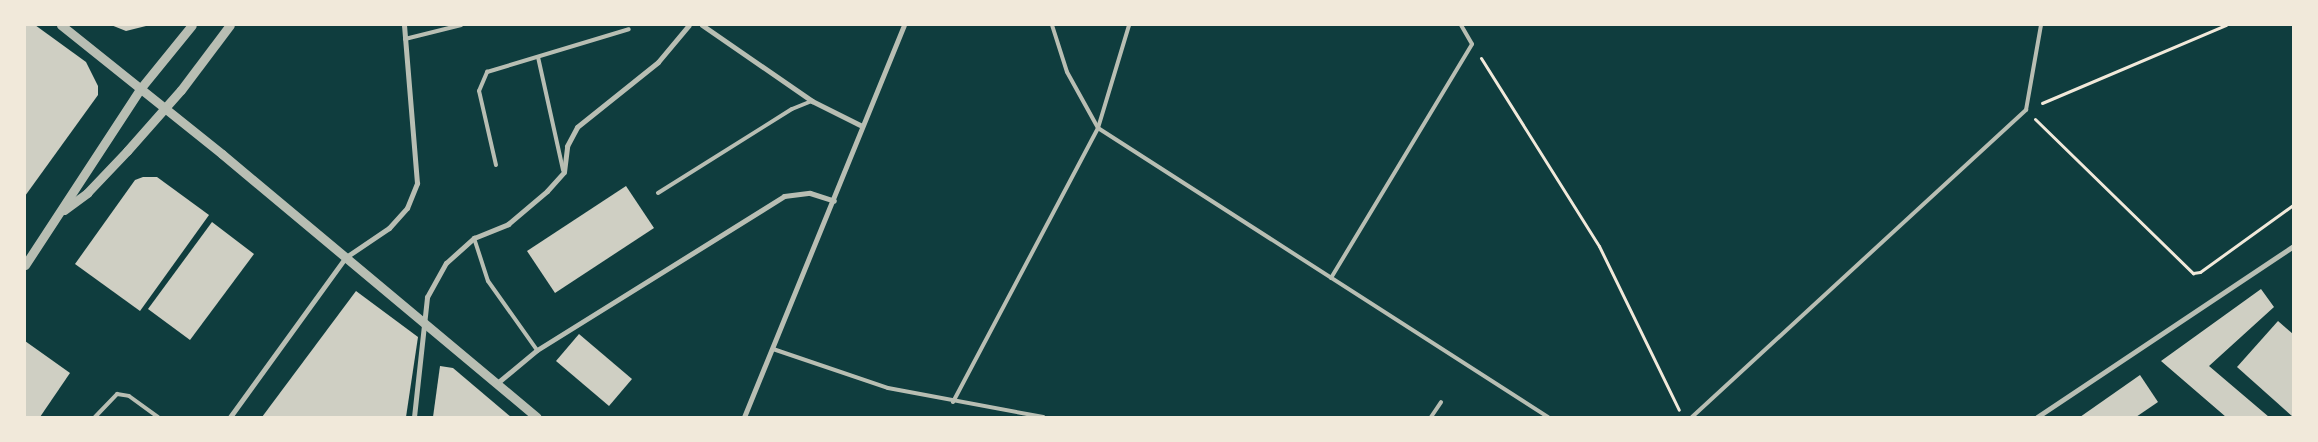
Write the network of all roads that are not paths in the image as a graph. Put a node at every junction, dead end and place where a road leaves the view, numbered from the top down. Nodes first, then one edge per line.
1 (61, 25) edge
2 (192, 25) edge
3 (230, 25) edge
4 (404, 25) edge
5 (461, 25) edge
6 (689, 25) edge
7 (702, 25) edge
8 (904, 25) edge
9 (1052, 25) edge
10 (1129, 25) edge
11 (1460, 25) edge
12 (2041, 25) edge
13 (629, 29) dead end
14 (405, 39) junction
15 (538, 57) junction
16 (140, 88) junction
17 (812, 100) junction
18 (165, 109) junction
19 (862, 126) junction
20 (1098, 128) junction
21 (496, 165) dead end
22 (564, 172) junction
23 (658, 193) dead end
24 (834, 201) junction
25 (64, 210) junction
26 (474, 238) junction
27 (2293, 246) edge
28 (346, 257) junction
29 (25, 266) edge
30 (1332, 278) junction
31 (424, 322) junction
32 (773, 349) junction
33 (537, 350) junction
34 (496, 384) junction
35 (953, 402) junction
36 (1440, 402) dead end
37 (96, 417) edge
38 (158, 417) edge
39 (230, 417) edge
40 (414, 417) edge
41 (536, 417) edge
42 (744, 417) edge
43 (1043, 417) edge
44 (1431, 417) edge
45 (1548, 417) edge
46 (1692, 417) edge
47 (2037, 417) edge

1 - 16 street
2 - 16 street
3 - 18 street
4 - 14 street
5 - 14 lane
6 - 22 street
7 - 17 street
8 - 19 street
9 - 20 lane
10 - 20 lane
11 - 30 lane
12 - 46 lane
13 - 15 lane
14 - 28 street
15 - 21 lane
15 - 22 lane
16 - 18 street
16 - 25 street
17 - 19 street
17 - 23 lane
18 - 25 street
18 - 28 street
19 - 24 street
20 - 30 lane
20 - 35 lane
22 - 26 street
24 - 32 street
24 - 33 street
25 - 29 street
26 - 31 street
26 - 33 lane
27 - 47 street
28 - 31 street
28 - 39 street
30 - 45 lane
31 - 34 street
31 - 40 street
32 - 35 lane
32 - 42 street
33 - 34 street
34 - 41 street
35 - 43 lane
36 - 44 lane
37 - 38 lane

